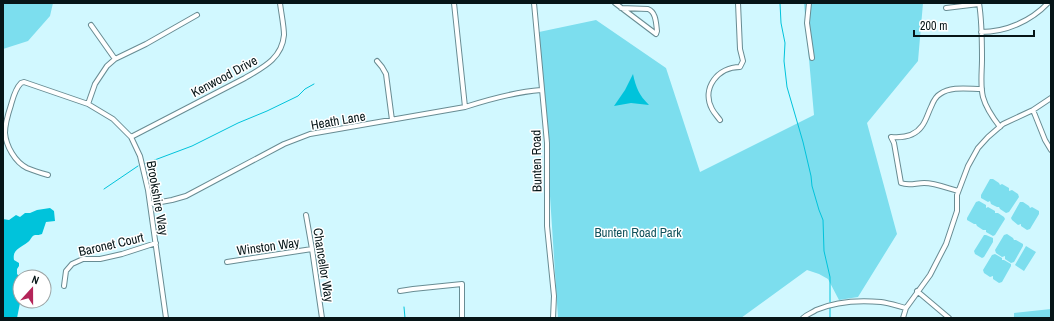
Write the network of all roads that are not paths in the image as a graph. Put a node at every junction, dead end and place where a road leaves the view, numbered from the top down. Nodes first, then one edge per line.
1 (280, 3) edge
2 (454, 3) edge
3 (534, 3) edge
4 (615, 3) edge
5 (809, 3) edge
6 (1048, 3) edge
7 (738, 4) edge
8 (979, 4) edge
9 (620, 8) junction
10 (946, 8) dead end
11 (197, 15) dead end
12 (91, 25) dead end
13 (981, 32) junction
14 (812, 58) dead end
15 (114, 59) junction
16 (377, 61) dead end
17 (982, 88) junction
18 (541, 90) junction
19 (1051, 98) edge
20 (88, 104) junction
21 (465, 107) junction
22 (1033, 110) junction
23 (392, 120) junction
24 (720, 120) dead end
25 (1000, 127) junction
26 (131, 137) junction
27 (1051, 150) edge
28 (48, 174) dead end
29 (958, 191) junction
30 (150, 204) junction
31 (306, 215) dead end
32 (156, 243) junction
33 (312, 249) junction
34 (227, 262) dead end
35 (64, 286) dead end
36 (400, 291) dead end
37 (918, 291) junction
38 (906, 308) junction
39 (166, 318) edge
40 (322, 318) edge
41 (462, 318) edge
42 (553, 318) edge
43 (803, 318) edge
44 (903, 318) edge
45 (949, 318) edge

1 - 26 street, Kenwood Drive
2 - 21 street
3 - 18 street, Bunten Road
4 - 9 street
5 - 14 street
6 - 13 street
7 - 24 street
8 - 10 street
8 - 13 street
9 - 9 street
11 - 15 street
12 - 15 street
13 - 17 street
15 - 20 street
16 - 23 street
17 - 25 street
17 - 29 street
18 - 21 street, Heath Lane
18 - 42 street, Bunten Road
19 - 22 street
20 - 26 street, Brookshire Way
20 - 28 street, Brookshire Way
21 - 23 street, Heath Lane
22 - 25 street
22 - 27 street
23 - 30 street, Heath Lane
25 - 29 street
26 - 30 street, Brookshire Way
29 - 37 street
30 - 32 street, Brookshire Way
31 - 33 street, Chancellor Way
32 - 35 street, Baronet Court
32 - 39 street, Brookshire Way
33 - 34 street, Winston Way
33 - 40 street, Chancellor Way
36 - 41 street
37 - 38 street
37 - 45 street
38 - 43 street
38 - 44 street

